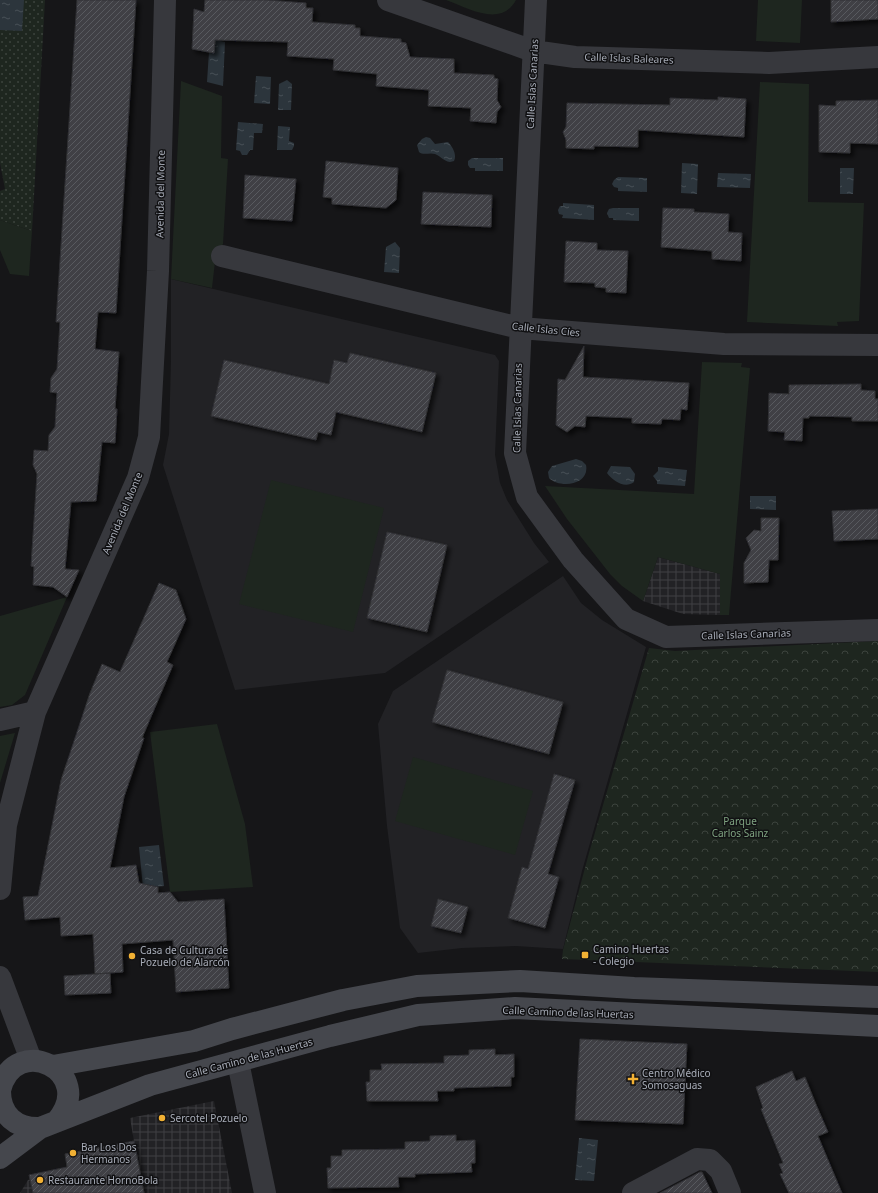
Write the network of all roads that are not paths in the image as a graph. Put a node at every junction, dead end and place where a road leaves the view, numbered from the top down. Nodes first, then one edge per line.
1 (165, 0) edge
2 (388, 0) edge
3 (536, 0) edge
4 (533, 52) junction
5 (878, 57) edge
6 (222, 256) dead end
7 (520, 328) junction
8 (878, 345) edge
9 (878, 630) edge
10 (35, 712) junction
11 (0, 720) edge
12 (0, 889) edge
13 (0, 977) edge
14 (878, 997) edge
15 (878, 1026) edge
16 (31, 1060) junction
17 (238, 1062) junction
18 (53, 1066) junction
19 (2, 1079) edge
20 (49, 1125) junction
21 (0, 1158) edge
22 (265, 1193) edge
23 (634, 1193) edge
24 (730, 1193) edge

1 - 10 street, Avenida del Monte
2 - 4 street, Calle Islas Baleares
3 - 4 street, Calle Islas Canarias
4 - 5 street, Calle Islas Baleares
4 - 7 street, Calle Islas Canarias
6 - 7 street, Calle Islas Cíes
7 - 8 street, Calle Islas Cíes
7 - 9 street, Calle Islas Canarias
10 - 11 street
10 - 12 street, Avenida del Monte
13 - 16 street
14 - 18 main road
15 - 17 main road, Calle Camino de las Huertas
16 - 18 main road
16 - 19 main road
17 - 20 main road, Calle Camino de las Huertas
17 - 22 street
18 - 20 main road
19 - 20 main road
20 - 21 main road
23 - 24 street

